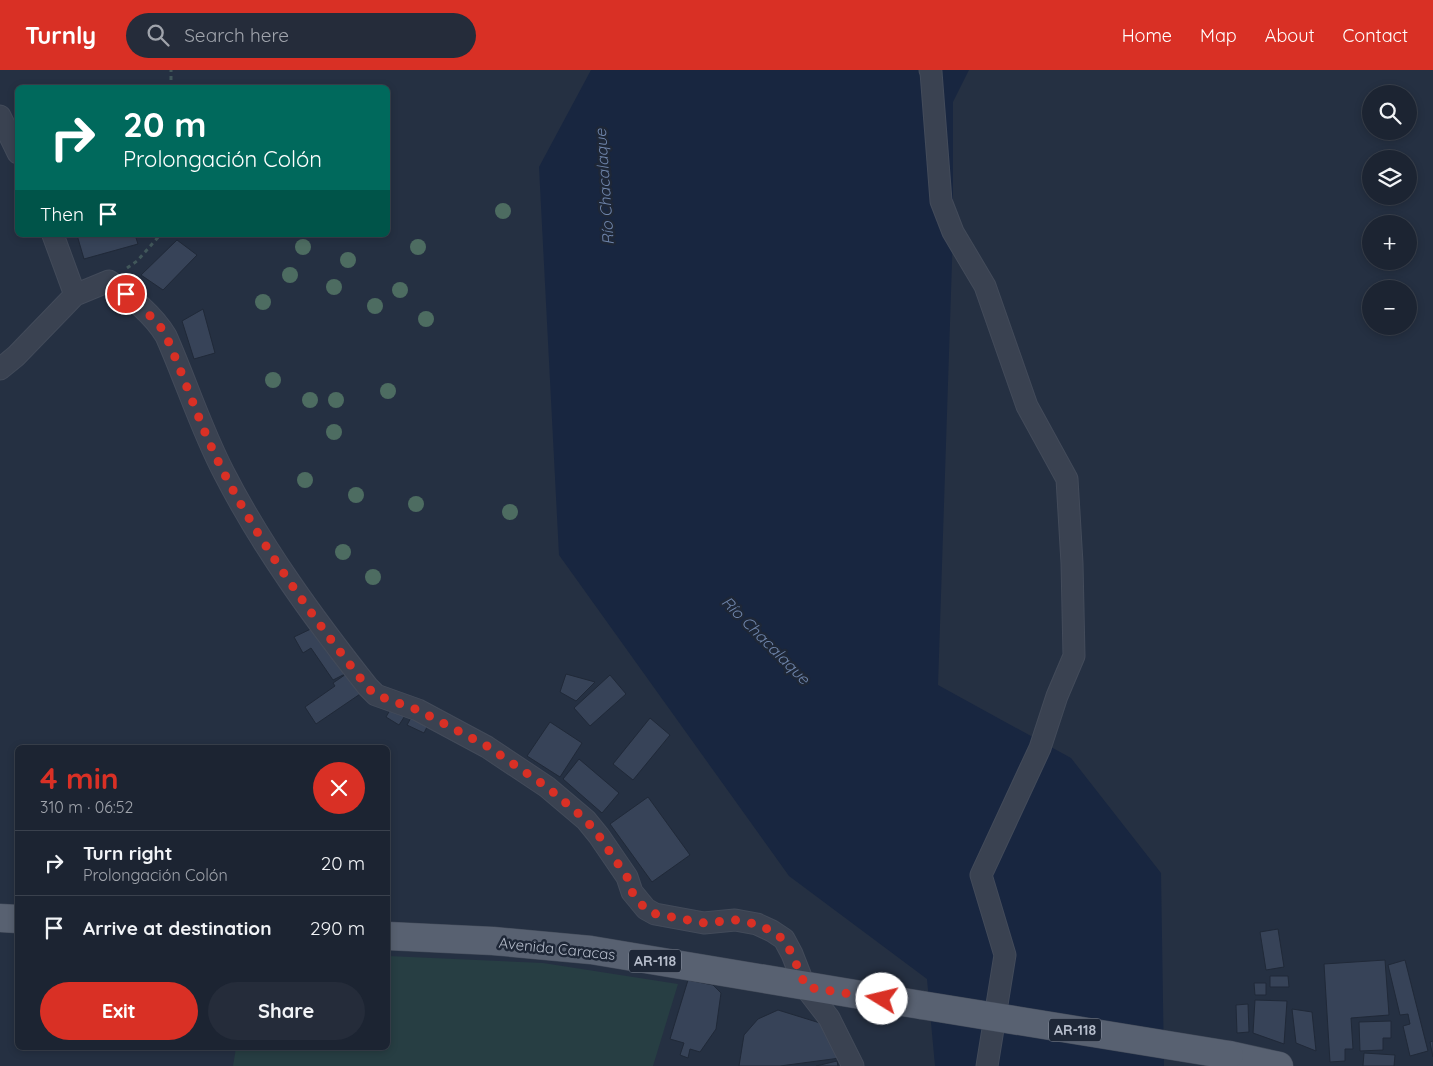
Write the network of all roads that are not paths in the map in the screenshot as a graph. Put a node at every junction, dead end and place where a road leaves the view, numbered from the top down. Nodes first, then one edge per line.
1 (930, 70) edge
2 (0, 116) edge
3 (15, 147) edge
4 (54, 237) edge
5 (75, 295) junction
6 (0, 369) edge
7 (0, 918) edge
8 (15, 919) edge
9 (390, 936) edge
10 (806, 987) junction
11 (853, 1066) edge
12 (987, 1066) edge
13 (1279, 1066) edge

1 - 12 street
2 - 3 street
4 - 5 street
5 - 6 street
5 - 10 street
7 - 8 main road
9 - 10 main road, Avenida Caracas / AR-118
10 - 11 street
10 - 13 main road, Avenida Caracas / AR-118, bridge

